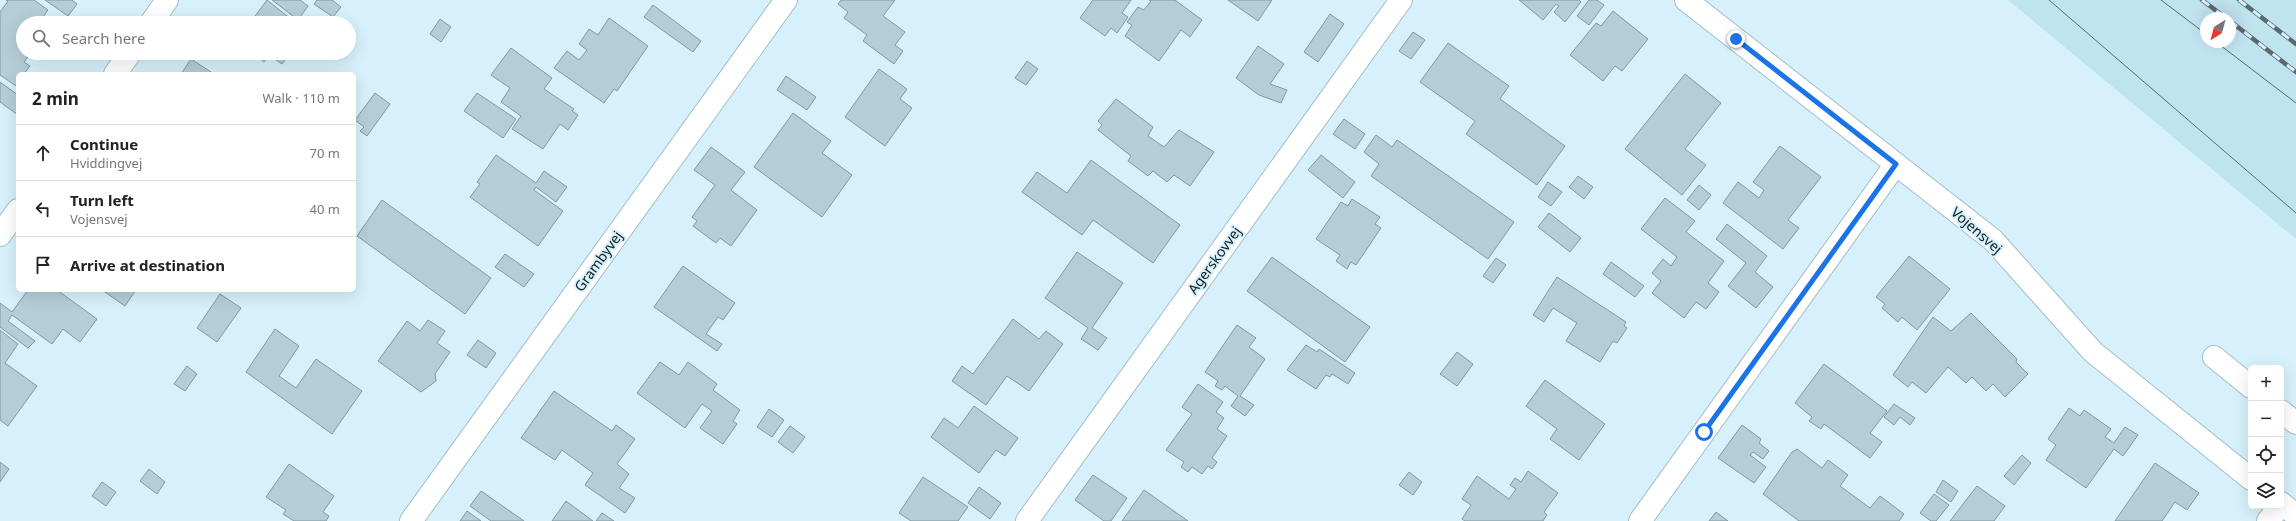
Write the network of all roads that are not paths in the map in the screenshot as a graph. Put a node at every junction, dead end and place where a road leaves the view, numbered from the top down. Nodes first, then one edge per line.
1 (167, 0) edge
2 (786, 0) edge
3 (1401, 0) edge
4 (1686, 0) edge
5 (156, 16) edge
6 (125, 60) edge
7 (116, 72) edge
8 (1896, 164) junction
9 (16, 213) edge
10 (0, 235) edge
11 (2214, 357) dead end
12 (2248, 385) edge
13 (2284, 413) edge
14 (2296, 423) edge
15 (2248, 477) edge
16 (2284, 506) edge
17 (2277, 509) edge
18 (2296, 515) edge
19 (411, 521) edge
20 (1027, 521) edge
21 (1640, 521) edge
22 (2268, 521) edge

1 - 5 street
2 - 19 street, Grambyvej
3 - 20 street, Agerskovvej
4 - 8 street, Vojensvej
6 - 7 street
8 - 15 street, Vojensvej
8 - 21 street
9 - 10 street
11 - 12 street
13 - 14 street
16 - 18 street
17 - 22 street

